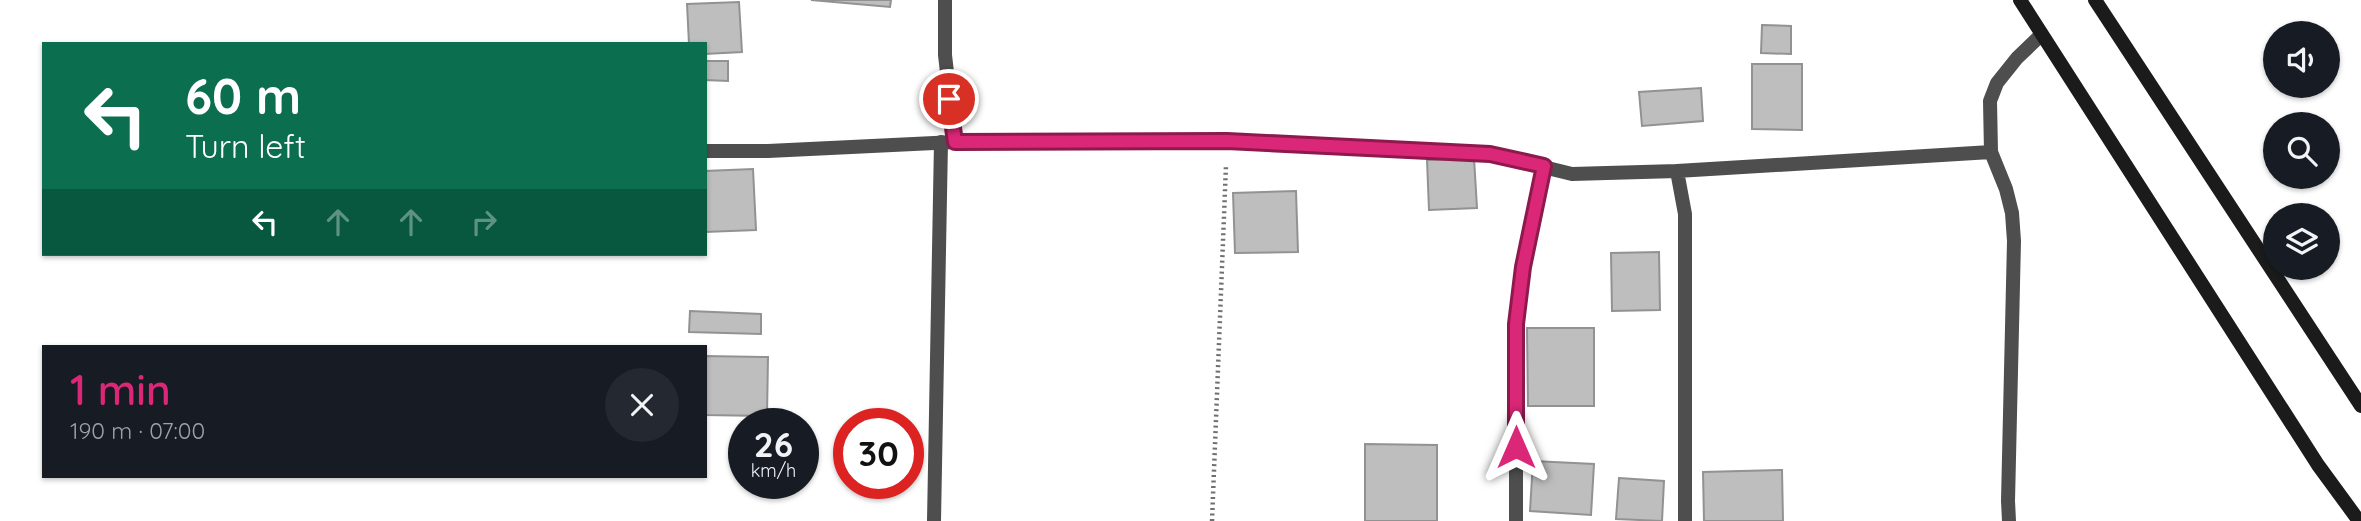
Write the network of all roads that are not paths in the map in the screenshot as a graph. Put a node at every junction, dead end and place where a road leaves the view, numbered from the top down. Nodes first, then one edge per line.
1 (945, 0) edge
2 (2020, 0) edge
3 (2095, 0) edge
4 (2041, 35) junction
5 (948, 142) junction
6 (707, 151) edge
7 (1991, 152) junction
8 (1544, 166) junction
9 (1677, 171) junction
10 (2361, 406) edge
11 (934, 521) edge
12 (1516, 521) edge
13 (1685, 521) edge
14 (2009, 521) edge
15 (2359, 521) edge

1 - 5 street
2 - 4 street
3 - 10 street
4 - 7 street
4 - 15 street
5 - 6 street
5 - 8 street
5 - 11 street
7 - 9 street
7 - 14 street
8 - 9 street
8 - 12 street
9 - 13 street

